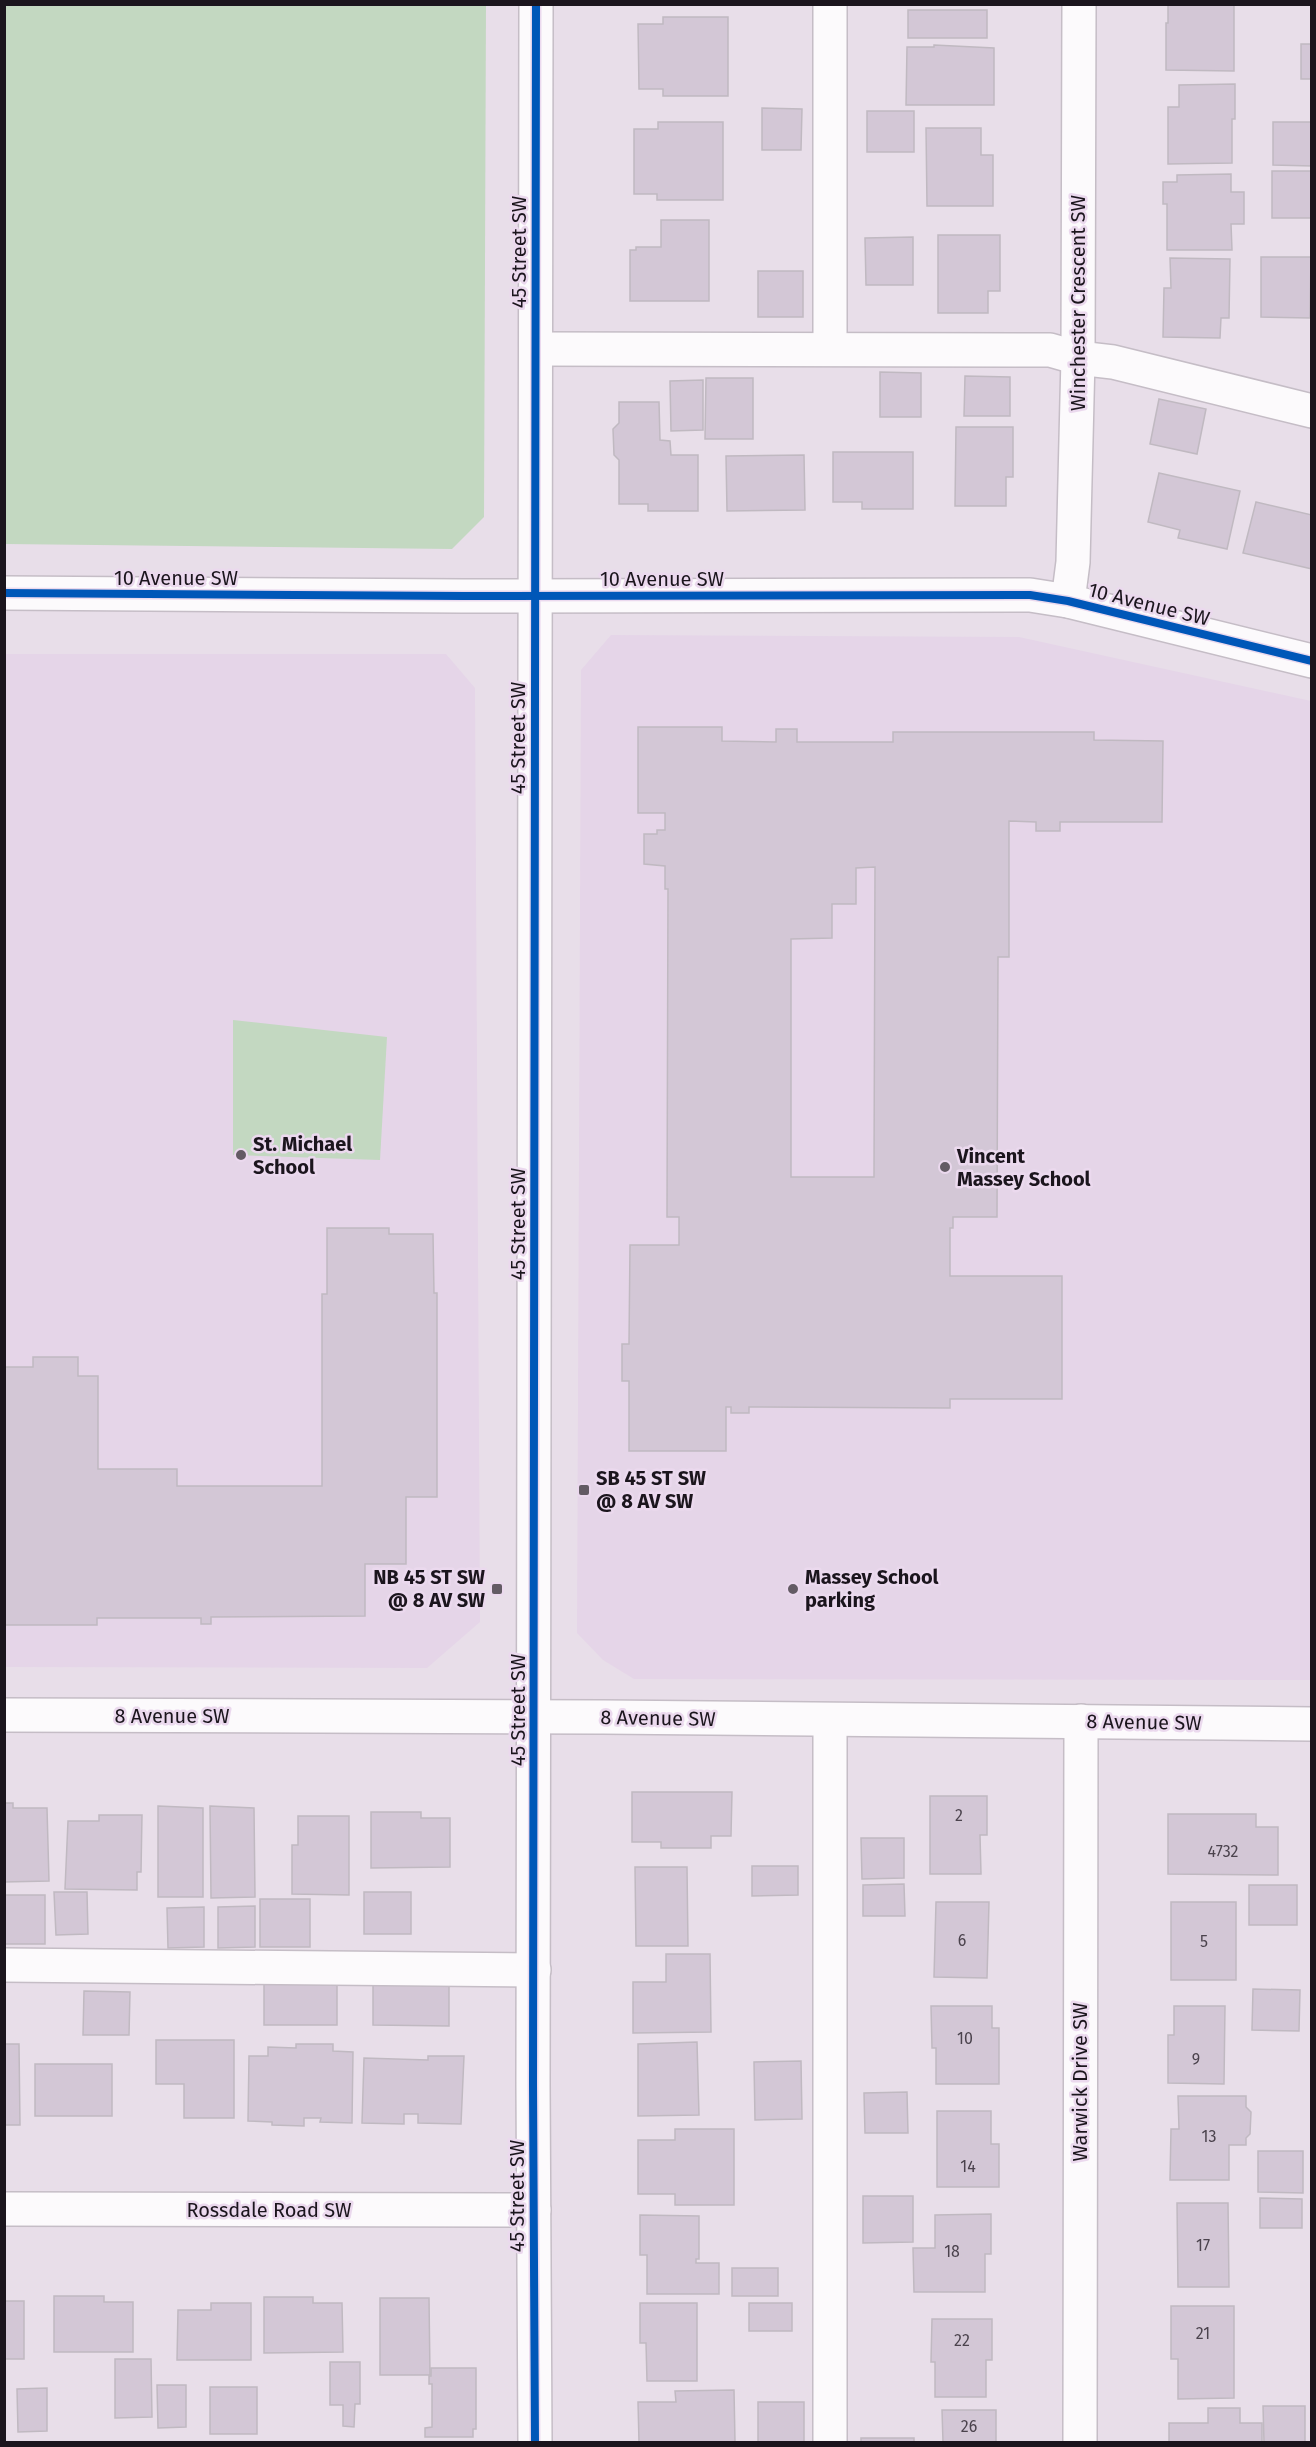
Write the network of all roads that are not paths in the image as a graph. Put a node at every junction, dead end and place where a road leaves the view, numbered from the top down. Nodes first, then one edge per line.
1 (536, 4) edge
2 (830, 4) edge
3 (1079, 4) edge
4 (830, 348) junction
5 (536, 349) junction
6 (1078, 358) junction
7 (1311, 411) edge
8 (4, 593) edge
9 (535, 596) junction
10 (1068, 601) junction
11 (1311, 661) edge
12 (4, 1715) edge
13 (534, 1717) junction
14 (830, 1720) junction
15 (1081, 1721) junction
16 (1311, 1724) edge
17 (4, 1965) edge
18 (534, 1970) junction
19 (4, 2209) edge
20 (534, 2210) junction
21 (535, 2442) edge
22 (830, 2442) edge
23 (1080, 2442) edge

1 - 5 street, 45 Street SW
2 - 4 street
3 - 6 street, Winchester Crescent SW
4 - 5 street
4 - 6 street
5 - 9 street, 45 Street SW
6 - 7 street
6 - 10 street, Winchester Crescent SW
8 - 9 street, 10 Avenue SW
9 - 10 street, 10 Avenue SW
9 - 13 street, 45 Street SW
10 - 11 street, 10 Avenue SW
12 - 13 street, 8 Avenue SW
13 - 14 street, 8 Avenue SW
13 - 18 street, 45 Street SW
14 - 15 street, 8 Avenue SW
14 - 22 street
15 - 16 street, 8 Avenue SW
15 - 23 street, Warwick Drive SW
17 - 18 street
18 - 20 street, 45 Street SW
19 - 20 street, Rossdale Road SW
20 - 21 street, 45 Street SW

